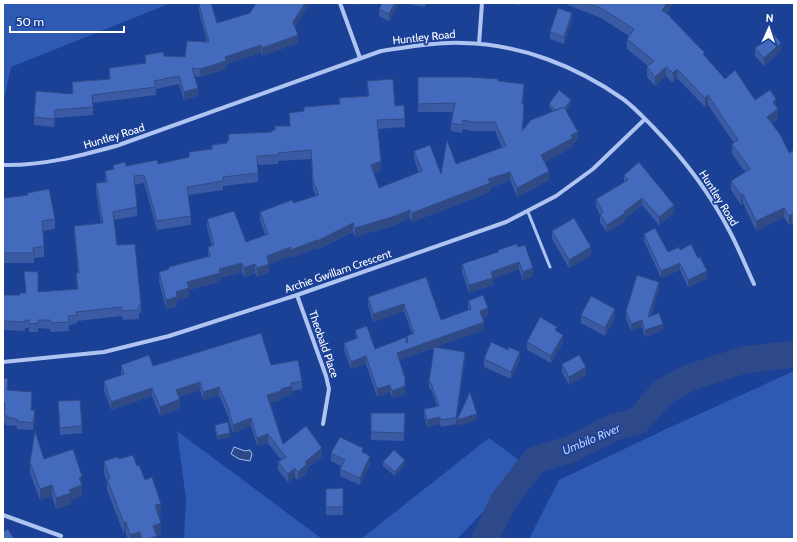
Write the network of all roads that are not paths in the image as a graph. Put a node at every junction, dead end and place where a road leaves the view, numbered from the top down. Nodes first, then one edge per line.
1 (340, 3) edge
2 (482, 3) edge
3 (479, 44) junction
4 (360, 58) junction
5 (645, 119) junction
6 (3, 165) edge
7 (528, 212) junction
8 (550, 267) dead end
9 (754, 284) dead end
10 (297, 295) junction
11 (3, 362) edge
12 (323, 424) dead end
13 (3, 515) edge
14 (61, 536) dead end

1 - 4 street
2 - 3 street
3 - 4 street, Huntley Road
3 - 5 street, Huntley Road
4 - 6 street, Huntley Road
5 - 7 street, Archie Gwillam Crescent
5 - 9 street, Huntley Road
7 - 8 lane
7 - 10 street, Archie Gwillam Crescent
10 - 11 street, Archie Gwillam Crescent
10 - 12 street, Theobald Place
13 - 14 street

